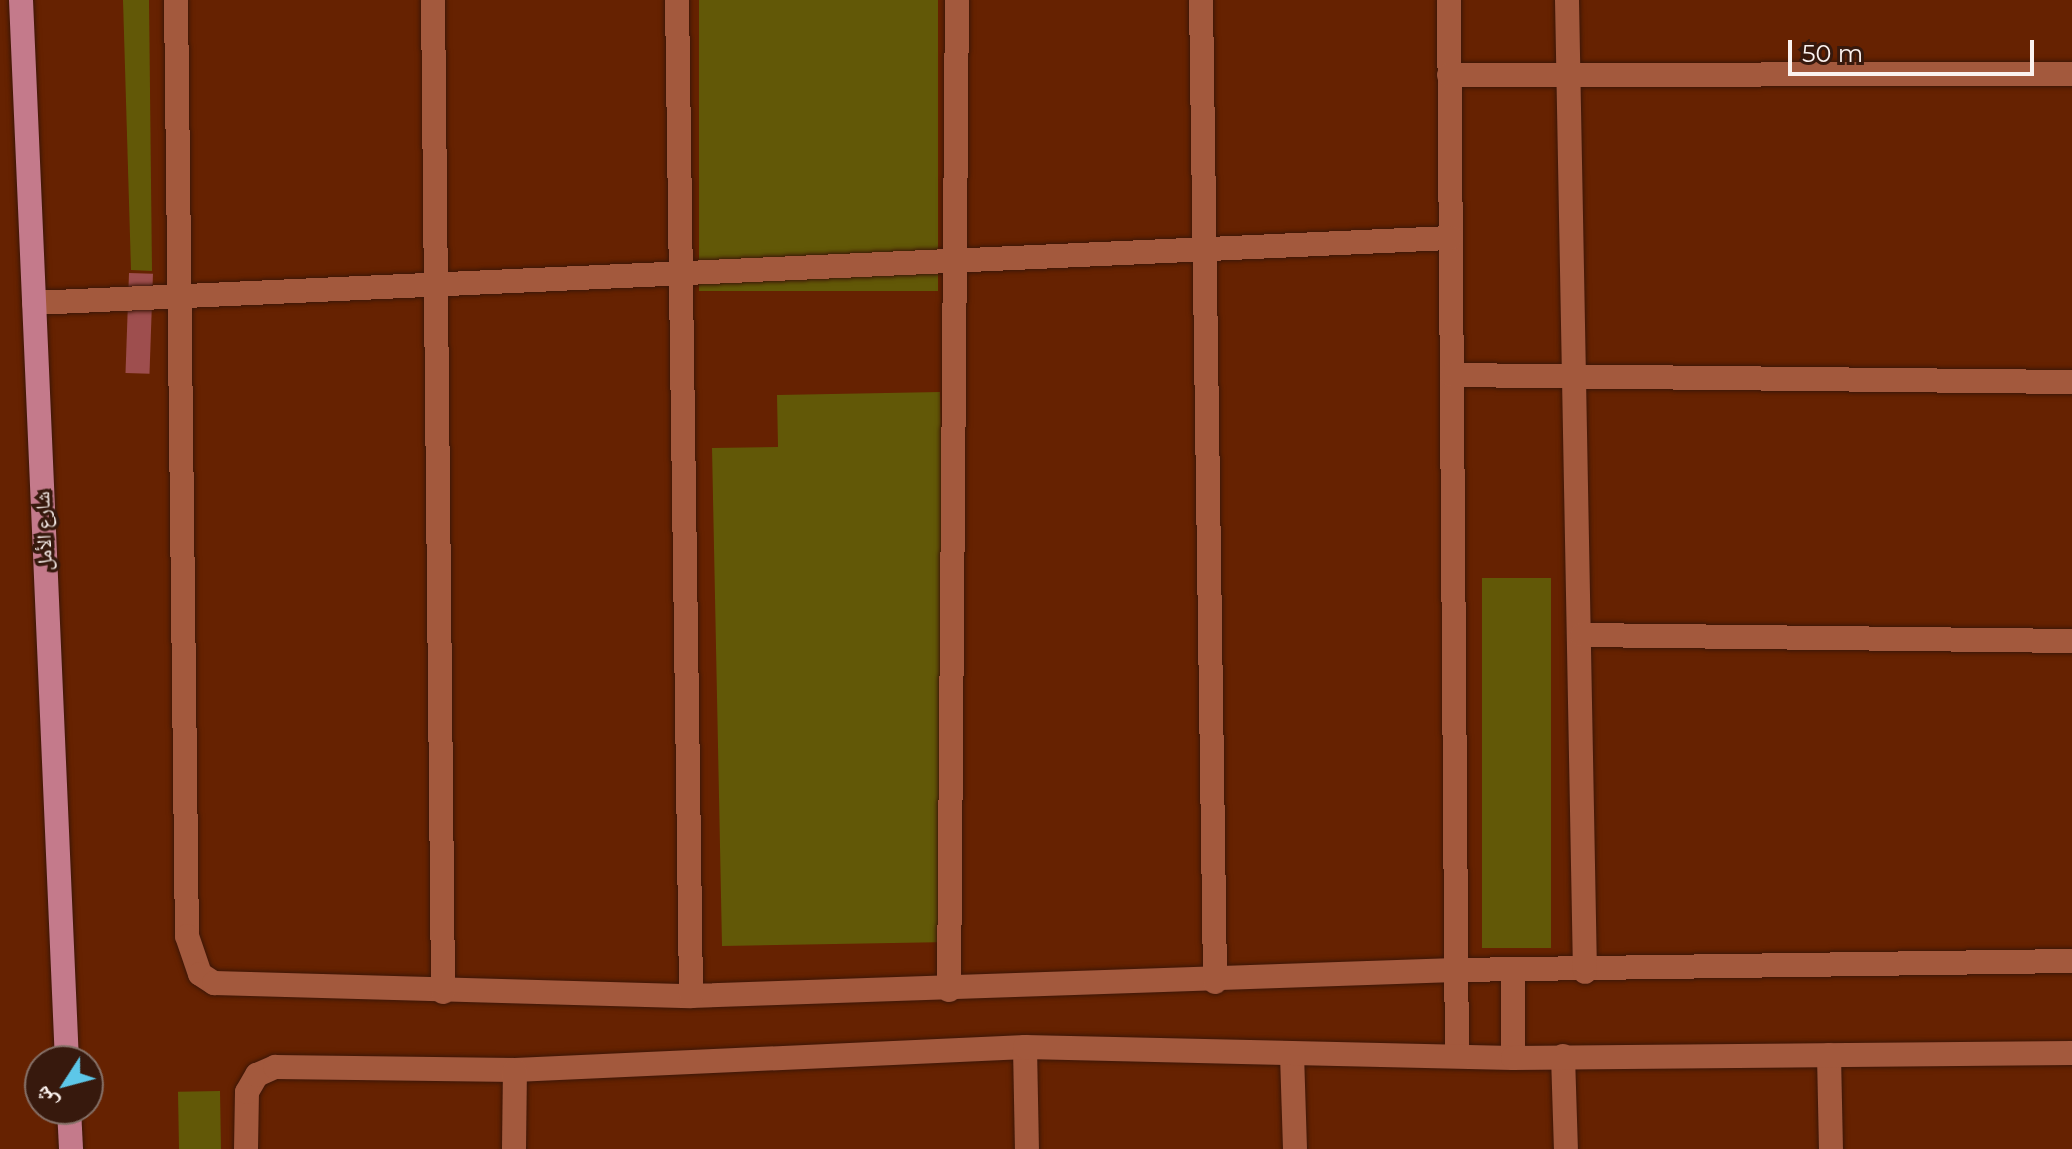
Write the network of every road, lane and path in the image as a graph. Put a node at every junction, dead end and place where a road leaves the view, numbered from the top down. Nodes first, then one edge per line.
1 (21, 0) edge
2 (176, 0) edge
3 (433, 0) edge
4 (677, 0) edge
5 (957, 0) edge
6 (1201, 0) edge
7 (1449, 0) edge
8 (1567, 0) edge
9 (2072, 74) edge
10 (1449, 75) junction
11 (1569, 75) junction
12 (1451, 238) junction
13 (1204, 250) junction
14 (955, 262) junction
15 (682, 274) junction
16 (438, 285) junction
17 (183, 296) junction
18 (34, 303) junction
19 (1452, 375) junction
20 (1574, 376) junction
21 (2072, 382) edge
22 (1582, 635) junction
23 (2072, 641) edge
24 (2072, 961) edge
25 (1456, 970) junction
26 (1513, 971) junction
27 (1585, 972) junction
28 (1215, 982) junction
29 (949, 990) junction
30 (443, 992) junction
31 (691, 996) junction
32 (66, 1045) edge
33 (1025, 1047) junction
34 (2072, 1053) edge
35 (1292, 1054) junction
36 (1829, 1055) junction
37 (1457, 1056) junction
38 (1563, 1056) junction
39 (1513, 1058) junction
40 (515, 1070) junction
41 (70, 1125) edge
42 (71, 1149) edge
43 (246, 1149) edge
44 (514, 1149) edge
45 (1027, 1149) edge
46 (1295, 1149) edge
47 (1566, 1149) edge
48 (1831, 1149) edge

1 - 18 main road, شارع الأمل
2 - 17 street
3 - 16 street
4 - 15 street
5 - 14 street
6 - 13 street
7 - 10 street
8 - 11 street
9 - 11 street
10 - 11 street
10 - 12 street
11 - 20 street
12 - 13 street
12 - 19 street
13 - 14 street
13 - 28 street
14 - 15 street
14 - 29 street
15 - 16 street
15 - 31 street
16 - 17 street
16 - 30 street
17 - 18 street
17 - 30 street
18 - 32 main road, شارع الأمل
19 - 20 street
19 - 25 street
20 - 21 street
20 - 22 street
22 - 23 street
22 - 27 street
24 - 27 street
25 - 26 street
25 - 28 street
25 - 37 street
26 - 27 street
26 - 39 street
28 - 29 street
29 - 31 street
30 - 31 street
33 - 35 street
33 - 40 street
33 - 45 street
34 - 36 street
35 - 37 street
35 - 46 street
36 - 38 street
36 - 48 street
37 - 39 street
38 - 39 street
38 - 47 street
40 - 43 street
40 - 44 street
41 - 42 main road

